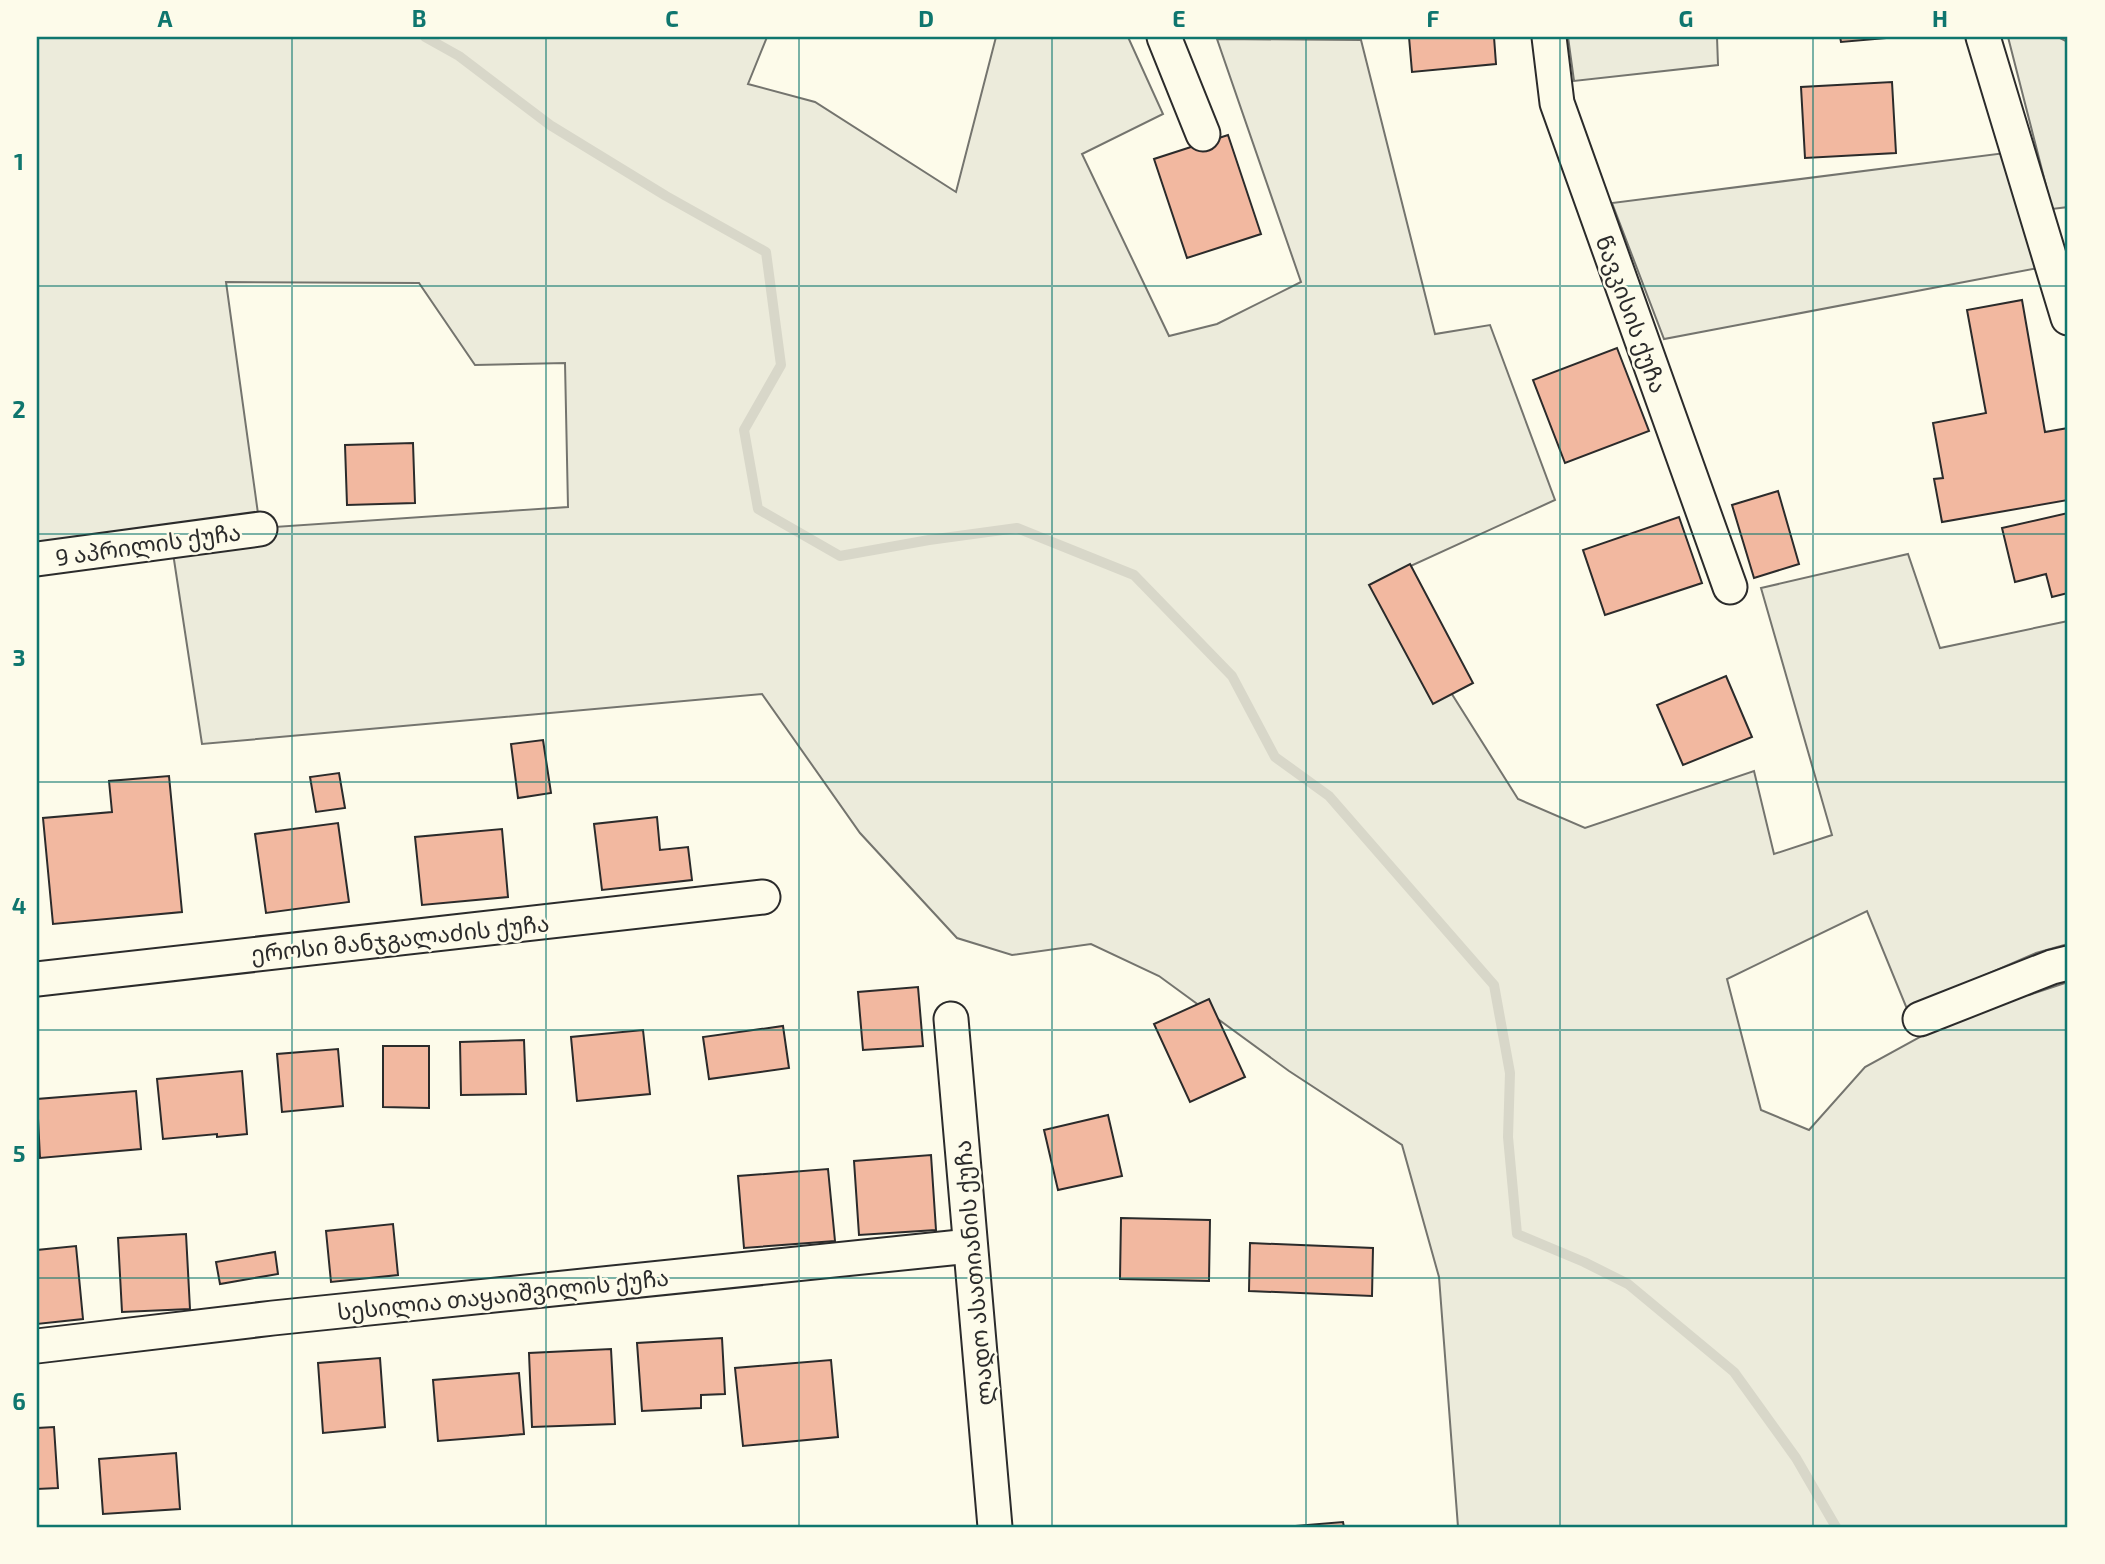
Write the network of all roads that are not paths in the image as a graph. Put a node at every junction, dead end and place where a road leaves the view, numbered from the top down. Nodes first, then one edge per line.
1 (1164, 37) edge
2 (1549, 37) edge
3 (1983, 37) edge
4 (1203, 134) dead end
5 (2068, 318) edge
6 (260, 528) dead end
7 (37, 559) edge
8 (1730, 587) dead end
9 (763, 897) dead end
10 (2068, 963) edge
11 (37, 979) edge
12 (951, 1019) dead end
13 (1920, 1019) dead end
14 (970, 1246) junction
15 (37, 1346) edge
16 (995, 1527) edge

1 - 4 street
2 - 8 street, წავკისის ქუჩა
3 - 5 street
6 - 7 street, 9 აპრილის ქუჩა
9 - 11 street, ეროსი მანჯგალაძის ქუჩა
10 - 13 street
12 - 14 street, ლადო ასათიანის ქუჩა
14 - 15 street, სესილია თაყაიშვილის ქუჩა
14 - 16 street, ლადო ასათიანის ქუჩა

